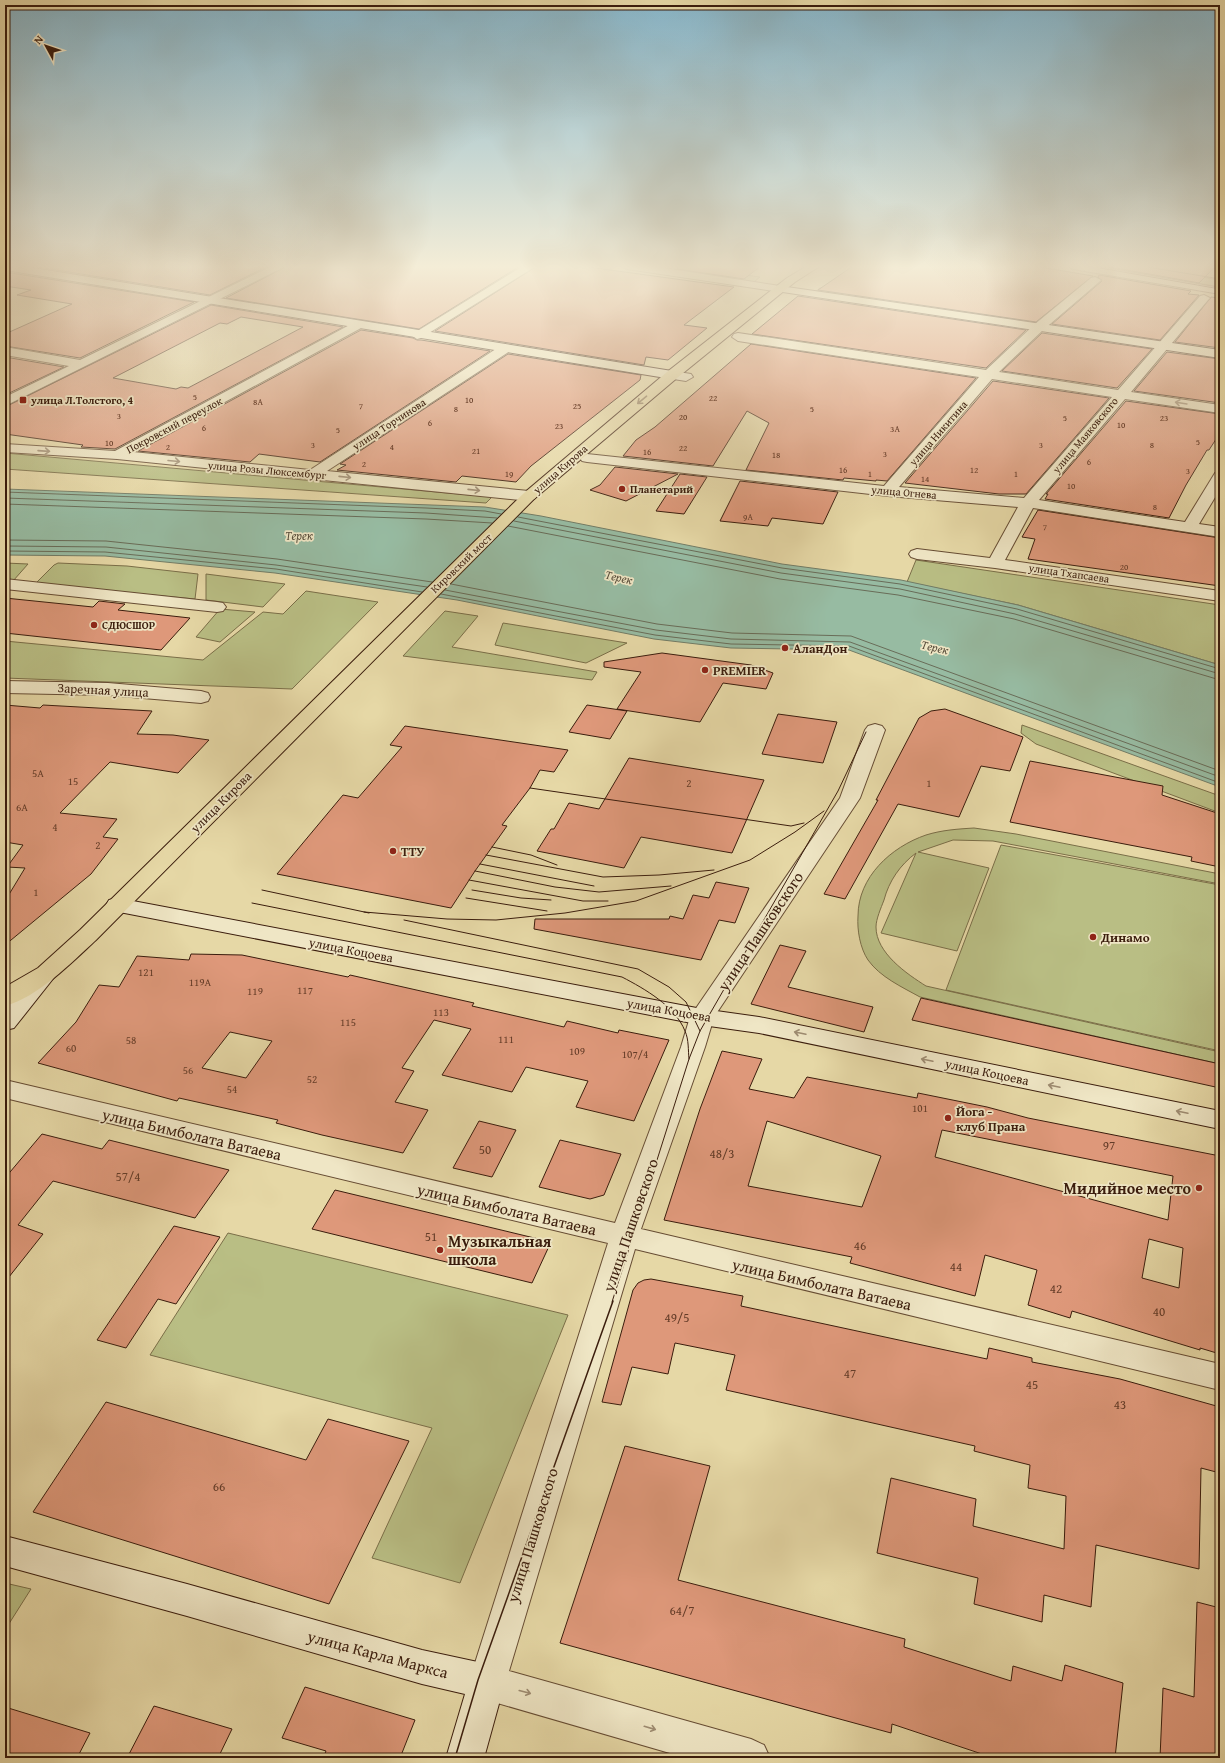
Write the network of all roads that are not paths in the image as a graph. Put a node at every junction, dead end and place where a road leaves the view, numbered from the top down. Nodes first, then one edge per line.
1 (113, 348) edge
2 (314, 348) edge
3 (506, 348) edge
4 (508, 348) edge
5 (707, 348) edge
6 (723, 348) edge
7 (814, 348) edge
8 (1016, 348) edge
9 (1161, 348) edge
10 (1194, 348) edge
11 (5, 351) edge
12 (1220, 354) edge
13 (81, 364) junction
14 (989, 374) junction
15 (672, 375) junction
16 (686, 377) junction
17 (1121, 394) junction
18 (5, 402) edge
19 (1220, 409) edge
20 (5, 448) edge
21 (117, 455) junction
22 (587, 458) junction
23 (313, 474) junction
24 (1220, 476) edge
25 (888, 491) junction
26 (527, 498) junction
27 (1028, 503) junction
28 (1190, 527) junction
29 (1220, 532) edge
30 (917, 554) dead end
31 (995, 563) junction
32 (5, 584) edge
33 (1220, 596) edge
34 (217, 607) dead end
35 (394, 629) joint
36 (5, 687) edge
37 (202, 697) dead end
38 (875, 730) dead end
39 (117, 905) junction
40 (46, 973) junction
41 (5, 998) edge
42 (702, 1017) junction
43 (5, 1022) edge
44 (5, 1089) edge
45 (1220, 1120) edge
46 (624, 1237) junction
47 (1220, 1377) edge
48 (5, 1551) edge
49 (487, 1682) junction
50 (465, 1758) edge
51 (751, 1758) edge

1 - 13 street
2 - 21 street, Покровский переулок
3 - 23 street, улица Торчинова
4 - 15 street
5 - 15 main road, улица Кирова
6 - 16 main road, улица Кирова
7 - 14 street
8 - 14 street, улица Никитина
9 - 17 street, улица Маяковского
10 - 12 street
11 - 13 street
13 - 18 street
14 - 17 street
14 - 25 street, улица Никитина
15 - 16 street
15 -> 26 main road, улица Кирова
16 - 22 main road, улица Кирова
19 -> 17 street
17 - 27 street, улица Маяковского
20 -> 21 street, улица Розы Люксембург
21 -> 23 street, улица Розы Люксембург
22 - 25 street, улица Огнева
22 - 26 main road, улица Кирова
23 -> 26 street, улица Розы Люксембург
24 - 28 street
25 - 27 street, улица Огнева
26 - 35 main road, Кировский мост
27 - 28 street, улица Огнева
27 - 31 street, улица Маяковского
28 - 29 street, улица Огнева
30 - 31 street, улица Тхапсаева
31 - 33 street, улица Тхапсаева
32 - 34 street
35 - 39 main road, улица Кирова
36 - 37 street, Заречная улица
38 - 42 street, улица Пашковского
39 - 40 main road, улица Кирова
39 - 42 street, улица Коцоева
40 - 41 main road, улица Кирова
40 - 43 street, улица Кирова
45 -> 42 street, улица Коцоева
42 - 46 street, улица Пашковского
44 - 46 street, улица Бимболата Ватаева
46 - 47 street, улица Бимболата Ватаева
46 - 49 street, улица Пашковского
48 - 49 street, улица Карла Маркса
49 - 50 street, улица Пашковского
49 -> 51 street, улица Карла Маркса

